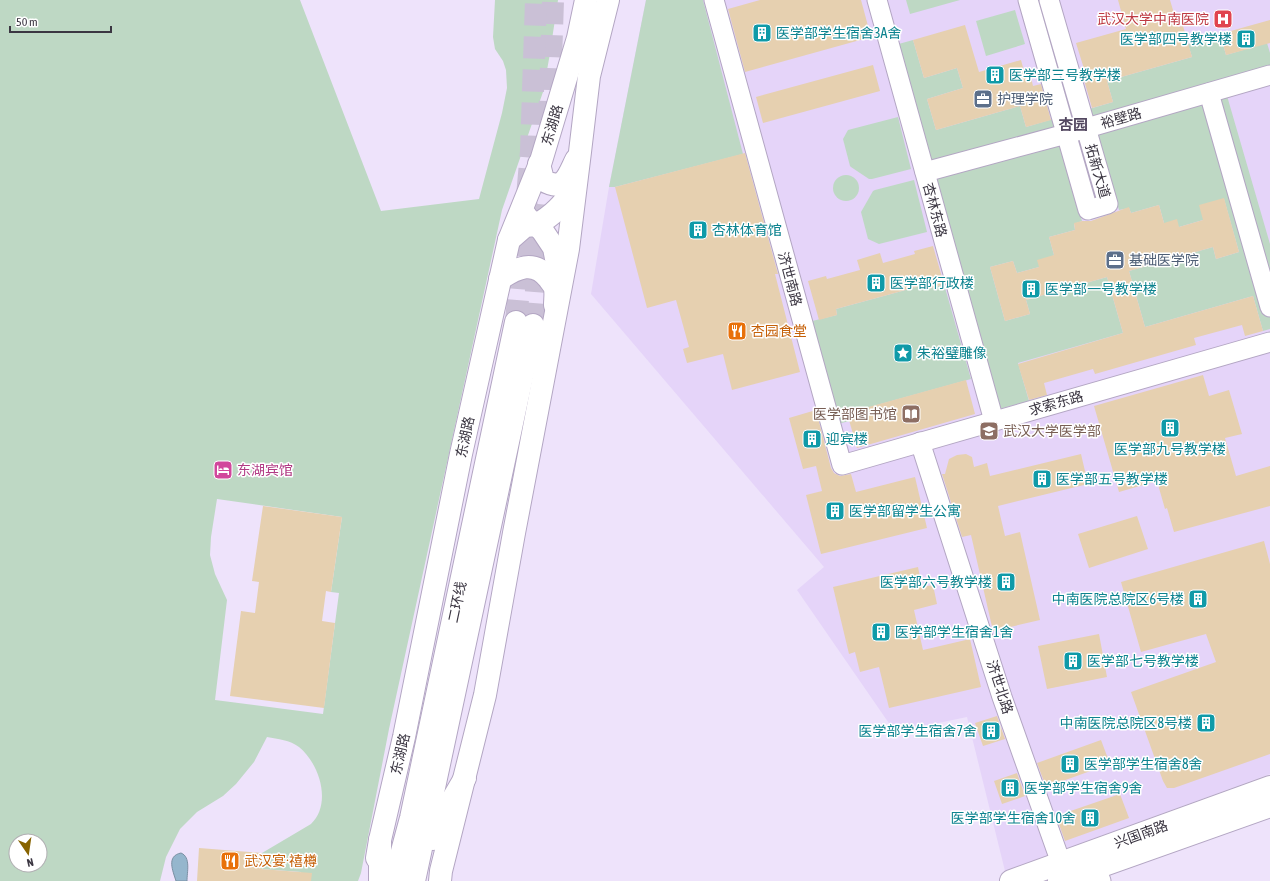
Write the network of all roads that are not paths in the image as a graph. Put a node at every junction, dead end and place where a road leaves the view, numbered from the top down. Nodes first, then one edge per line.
1 (586, 0) edge
2 (608, 0) edge
3 (714, 0) edge
4 (877, 0) edge
5 (1028, 0) edge
6 (1049, 0) edge
7 (1270, 75) edge
8 (1209, 93) junction
9 (1086, 128) junction
10 (1066, 134) junction
11 (580, 152) junction
12 (539, 164) junction
13 (925, 172) junction
14 (575, 188) junction
15 (522, 206) junction
16 (536, 225) junction
17 (509, 240) junction
18 (500, 279) junction
19 (562, 285) junction
20 (1270, 307) edge
21 (554, 322) junction
22 (1270, 342) edge
23 (994, 421) junction
24 (920, 442) junction
25 (842, 465) joint
26 (465, 778) junction
27 (1270, 787) edge
28 (1270, 806) edge
29 (380, 840) junction
30 (1096, 867) edge
31 (1060, 872) edge
32 (373, 881) edge
33 (380, 881) edge
34 (394, 881) edge
35 (414, 881) edge
36 (417, 881) edge
37 (440, 881) edge
38 (1011, 881) edge

1 - 12 main road, 东湖路
2 - 11 main road, 东湖路
3 - 25 street, 济世南路
4 - 13 street, 杏林东路
5 - 10 street, 拓新大道
6 - 9 street, 拓新大道
7 - 8 street, 裕壁路
8 - 9 street, 裕壁路
8 - 20 street
9 - 10 street, 裕壁路
9 - 10 street, 拓新大道
10 - 13 street, 裕壁路
11 - 12 main road
11 - 14 main road, 东湖路
12 - 15 main road, 东湖路
13 - 23 street, 杏林东路
14 - 16 main road
14 - 19 main road, 东湖路
15 - 16 main road
15 - 17 main road, 东湖路
16 - 17 main road
16 - 19 main road
17 - 18 main road, 东湖路
18 - 21 main road
18 - 29 main road, 东湖路
19 - 21 main road, 东湖路
21 - 26 main road, 东湖路
22 - 23 street, 求索东路
23 - 24 street, 求索东路
24 - 25 street, 求索东路
24 - 31 street, 济世北路
26 - 36 main road
26 - 37 main road, 东湖路
27 - 30 main road, 兴国南路
28 - 30 main road, 兴国南路
29 - 32 main road, 东湖路
29 - 33 main road
30 - 31 main road, 兴国南路
31 - 38 main road, 兴国南路
34 - 35 main road, 二环线

